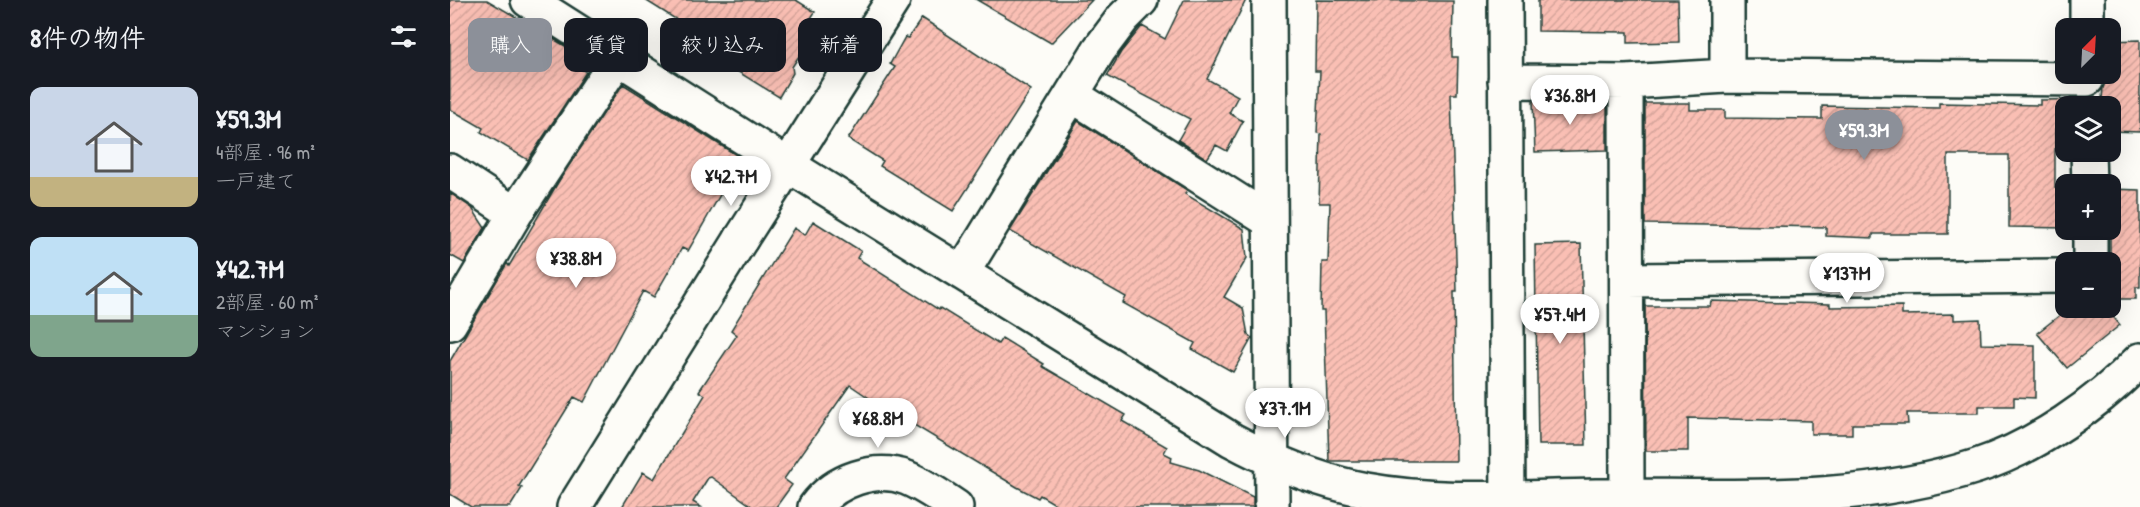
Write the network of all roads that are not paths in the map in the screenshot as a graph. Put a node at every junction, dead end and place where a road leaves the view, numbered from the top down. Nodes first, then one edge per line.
1 (528, 0) edge
2 (892, 0) edge
3 (1141, 0) edge
4 (1269, 0) edge
5 (1505, 0) edge
6 (1727, 0) edge
7 (2086, 0) edge
8 (2087, 18) edge
9 (564, 23) edge
10 (609, 72) edge
11 (640, 72) edge
12 (1727, 76) junction
13 (1504, 81) junction
14 (1626, 82) junction
15 (2087, 86) edge
16 (1072, 95) junction
17 (789, 166) junction
18 (450, 171) edge
19 (515, 214) junction
20 (1270, 220) junction
21 (962, 273) junction
22 (2055, 276) edge
23 (1628, 280) junction
24 (450, 323) edge
25 (2140, 360) edge
26 (1272, 462) junction
27 (1628, 496) junction
28 (1879, 498) edge
29 (1507, 502) edge
30 (574, 507) edge
31 (814, 507) edge
32 (956, 507) edge
33 (1272, 507) edge

1 - 9 street
2 - 17 street
3 - 16 street
4 - 20 street
5 - 13 street
6 - 12 street
7 - 8 street
10 - 19 street
11 - 17 street
12 - 14 street
12 - 15 street
13 - 14 street
13 - 29 street
14 - 23 street
16 - 20 street
16 - 21 street
17 - 21 street
17 - 30 street
18 - 19 street
19 - 24 street
20 - 26 street
21 - 26 street
22 - 23 street
23 - 27 street
25 - 28 street
26 - 29 street
26 - 33 street
27 - 28 street
27 - 29 street
31 - 32 street

